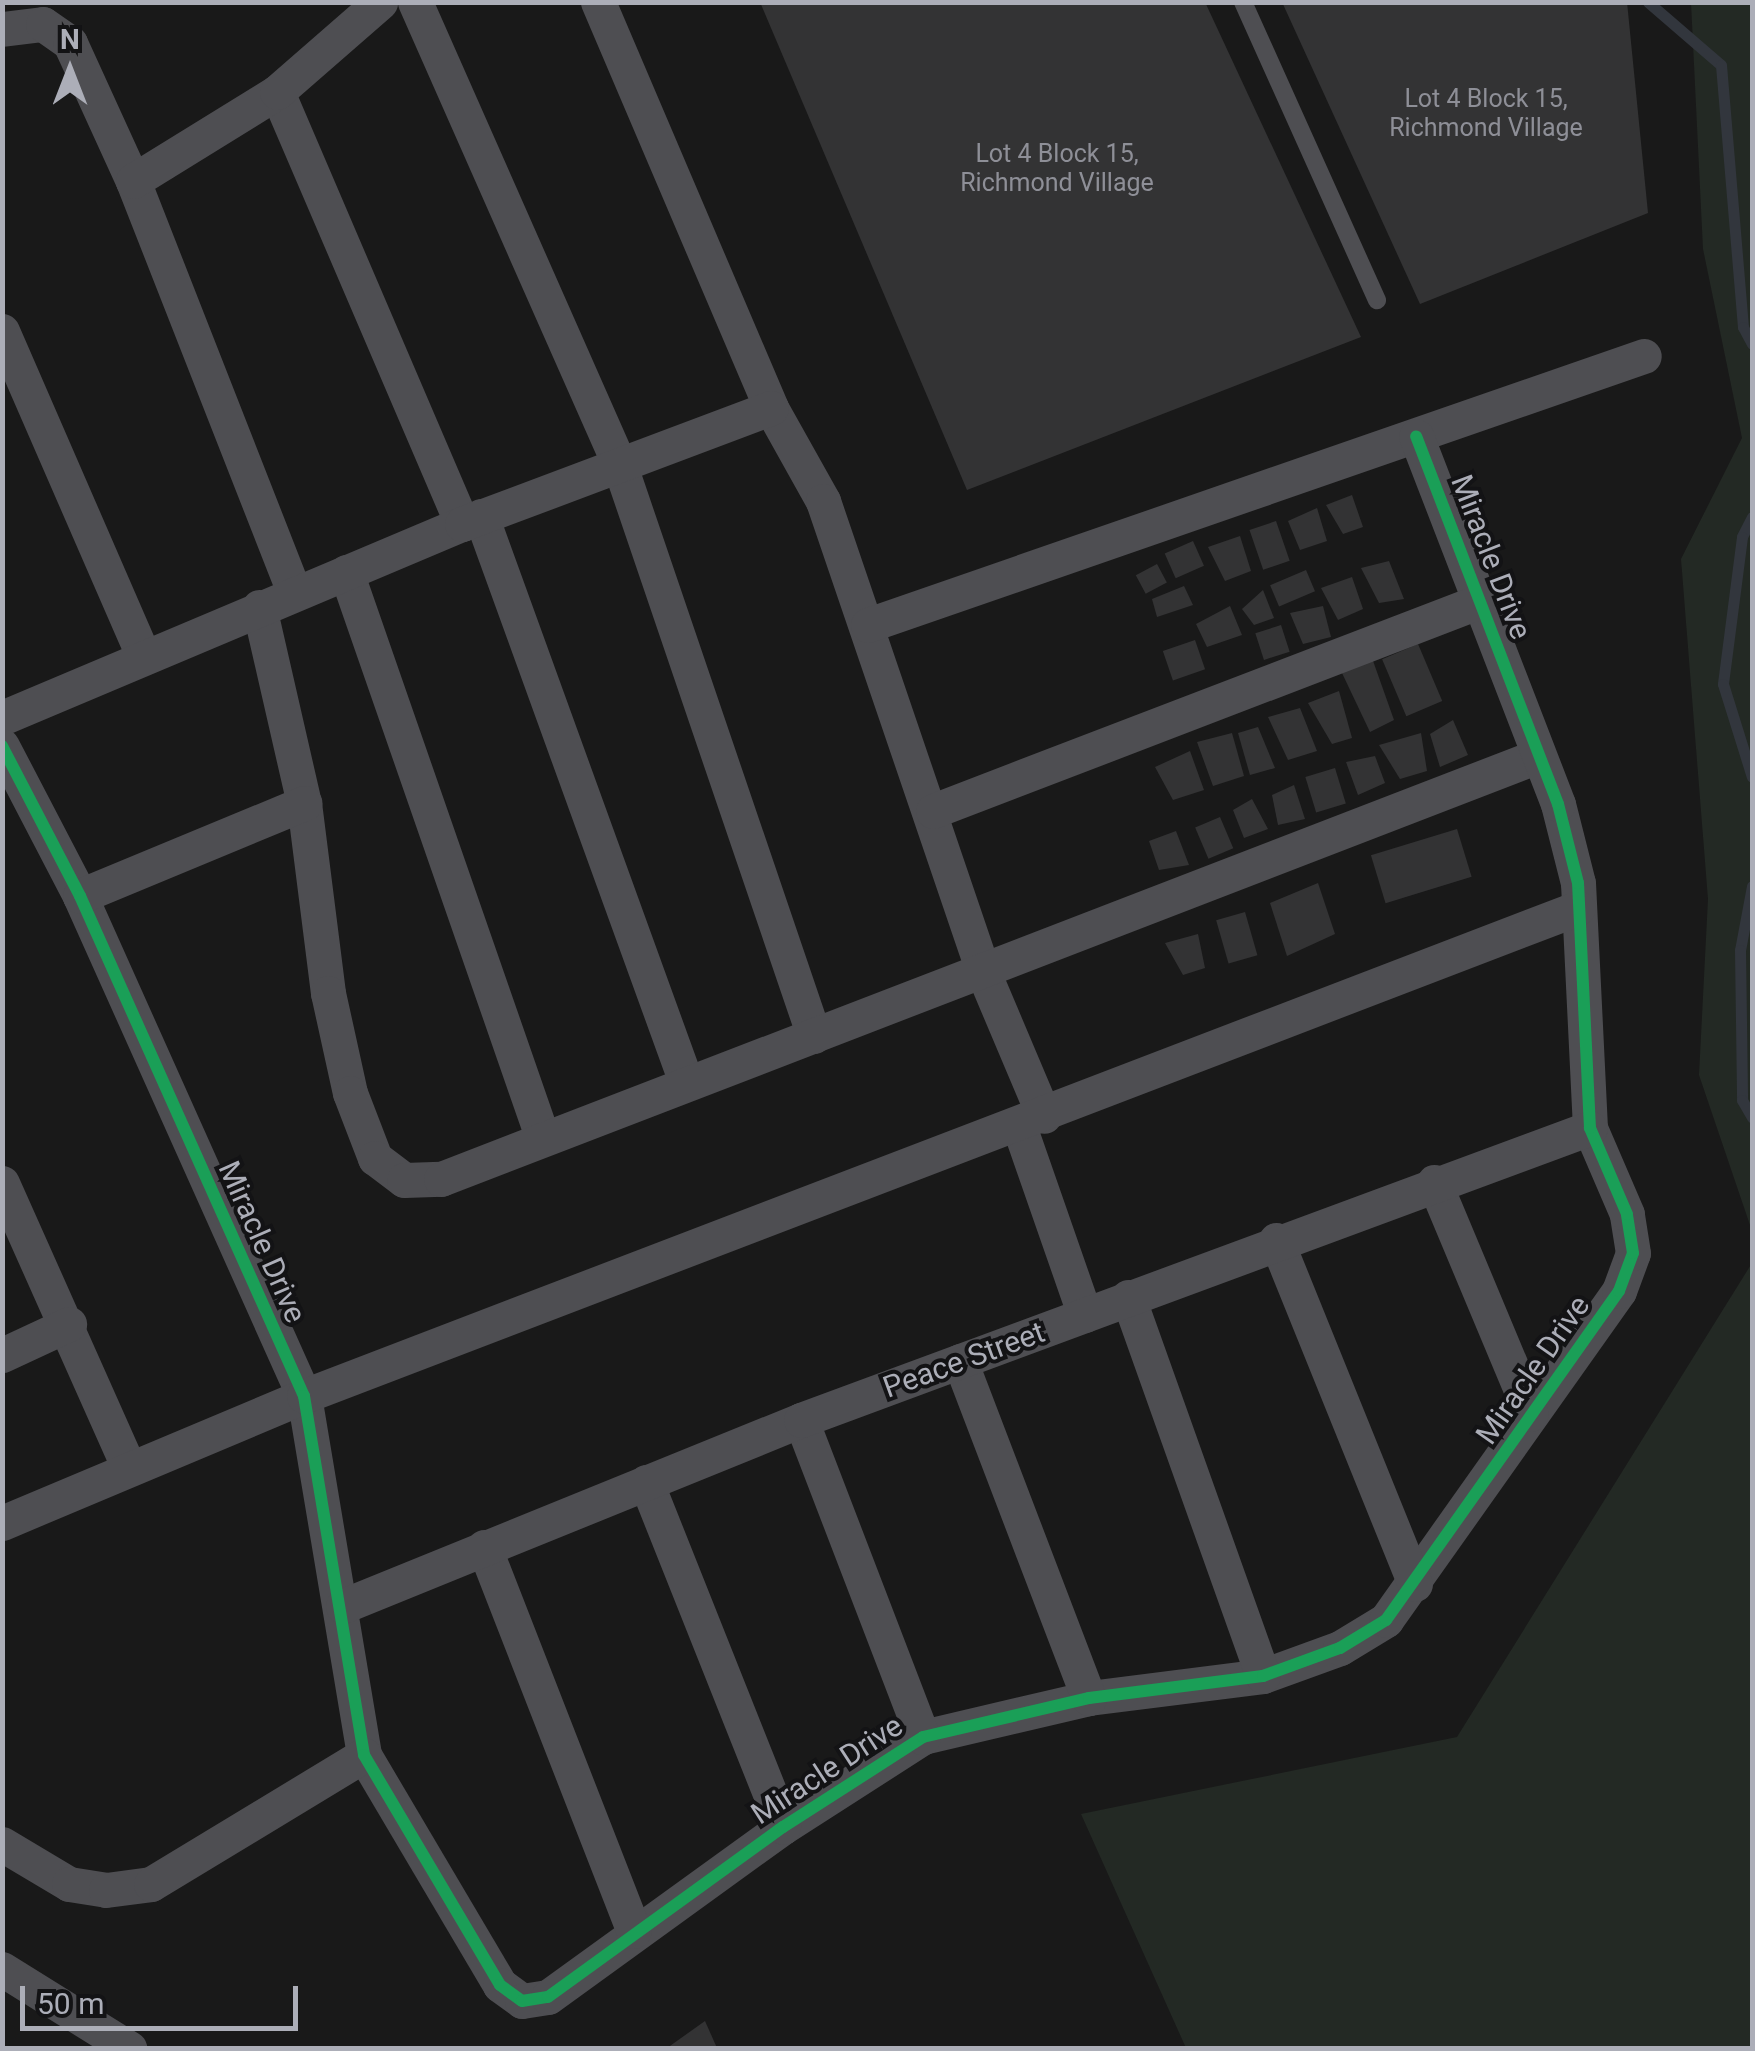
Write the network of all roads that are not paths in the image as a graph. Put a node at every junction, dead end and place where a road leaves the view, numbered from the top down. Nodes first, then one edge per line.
1 (380, 2) edge
2 (415, 2) edge
3 (598, 2) edge
4 (1244, 2) edge
5 (2, 29) edge
6 (277, 92) junction
7 (133, 181) junction
8 (1377, 300) dead end
9 (2, 331) edge
10 (1644, 356) dead end
11 (771, 408) junction
12 (1416, 436) junction
13 (620, 466) junction
14 (471, 520) junction
15 (346, 572) junction
16 (294, 592) junction
17 (1483, 600) junction
18 (259, 607) junction
19 (868, 624) junction
20 (143, 656) junction
21 (2, 718) edge
22 (2, 746) edge
23 (1538, 756) junction
24 (304, 803) junction
25 (933, 811) junction
26 (80, 896) junction
27 (1578, 908) junction
28 (984, 974) junction
29 (814, 1036) junction
30 (686, 1082) junction
31 (1032, 1121) junction
32 (1590, 1128) junction
33 (542, 1136) junction
34 (1434, 1182) junction
35 (2, 1183) edge
36 (1276, 1240) junction
37 (1128, 1298) junction
38 (1084, 1314) junction
39 (70, 1324) junction
40 (2, 1355) edge
41 (960, 1361) junction
42 (304, 1396) junction
43 (1531, 1414) junction
44 (801, 1420) junction
45 (128, 1466) junction
46 (646, 1482) junction
47 (2, 1524) edge
48 (484, 1548) junction
49 (1415, 1584) junction
50 (343, 1606) junction
51 (1263, 1676) junction
52 (1090, 1698) junction
53 (922, 1737) junction
54 (364, 1755) junction
55 (783, 1827) junction
56 (2, 1844) edge
57 (634, 1931) junction
58 (2, 1969) edge
59 (129, 2048) edge

1 - 6 street
2 - 13 street
3 - 11 street
4 - 8 lane
5 - 7 street
6 - 7 street
6 - 14 street
7 - 16 street
9 - 20 street
10 - 12 street
11 - 13 street
11 - 19 street
12 - 17 street, Miracle Drive
12 - 19 street
13 - 14 street
13 - 29 street
14 - 15 street
14 - 30 street
15 - 16 street
15 - 33 street
16 - 18 street
17 - 23 street, Miracle Drive
17 - 25 street
18 - 20 street
18 - 24 street
19 - 25 street
20 - 21 street
22 - 26 street, Miracle Drive
23 - 27 street, Miracle Drive
23 - 28 street
24 - 26 street
24 - 33 street
25 - 28 street
26 - 42 street, Miracle Drive
27 - 31 street
27 - 32 street, Miracle Drive
28 - 29 street
28 - 31 street
29 - 30 street
30 - 33 street
31 - 38 street
31 - 42 street
32 - 34 street, Peace Street
32 - 43 street, Miracle Drive
34 - 36 street, Peace Street
34 - 43 street
35 - 39 street
36 - 37 street, Peace Street
36 - 49 street
37 - 38 street, Peace Street
37 - 51 street
38 - 41 street, Peace Street
39 - 40 street
39 - 45 street
41 - 44 street, Peace Street
41 - 52 street
42 - 45 street
42 - 50 street, Miracle Drive
43 - 49 street, Miracle Drive
44 - 46 street, Peace Street
44 - 53 street
45 - 47 street
46 - 48 street, Peace Street
46 - 55 street
48 - 50 street, Peace Street
48 - 57 street
49 - 51 street, Miracle Drive
50 - 54 street, Miracle Drive
51 - 52 street, Miracle Drive
52 - 53 street, Miracle Drive
53 - 55 street, Miracle Drive
54 - 56 street
54 - 57 street, Miracle Drive
55 - 57 street, Miracle Drive
58 - 59 street

